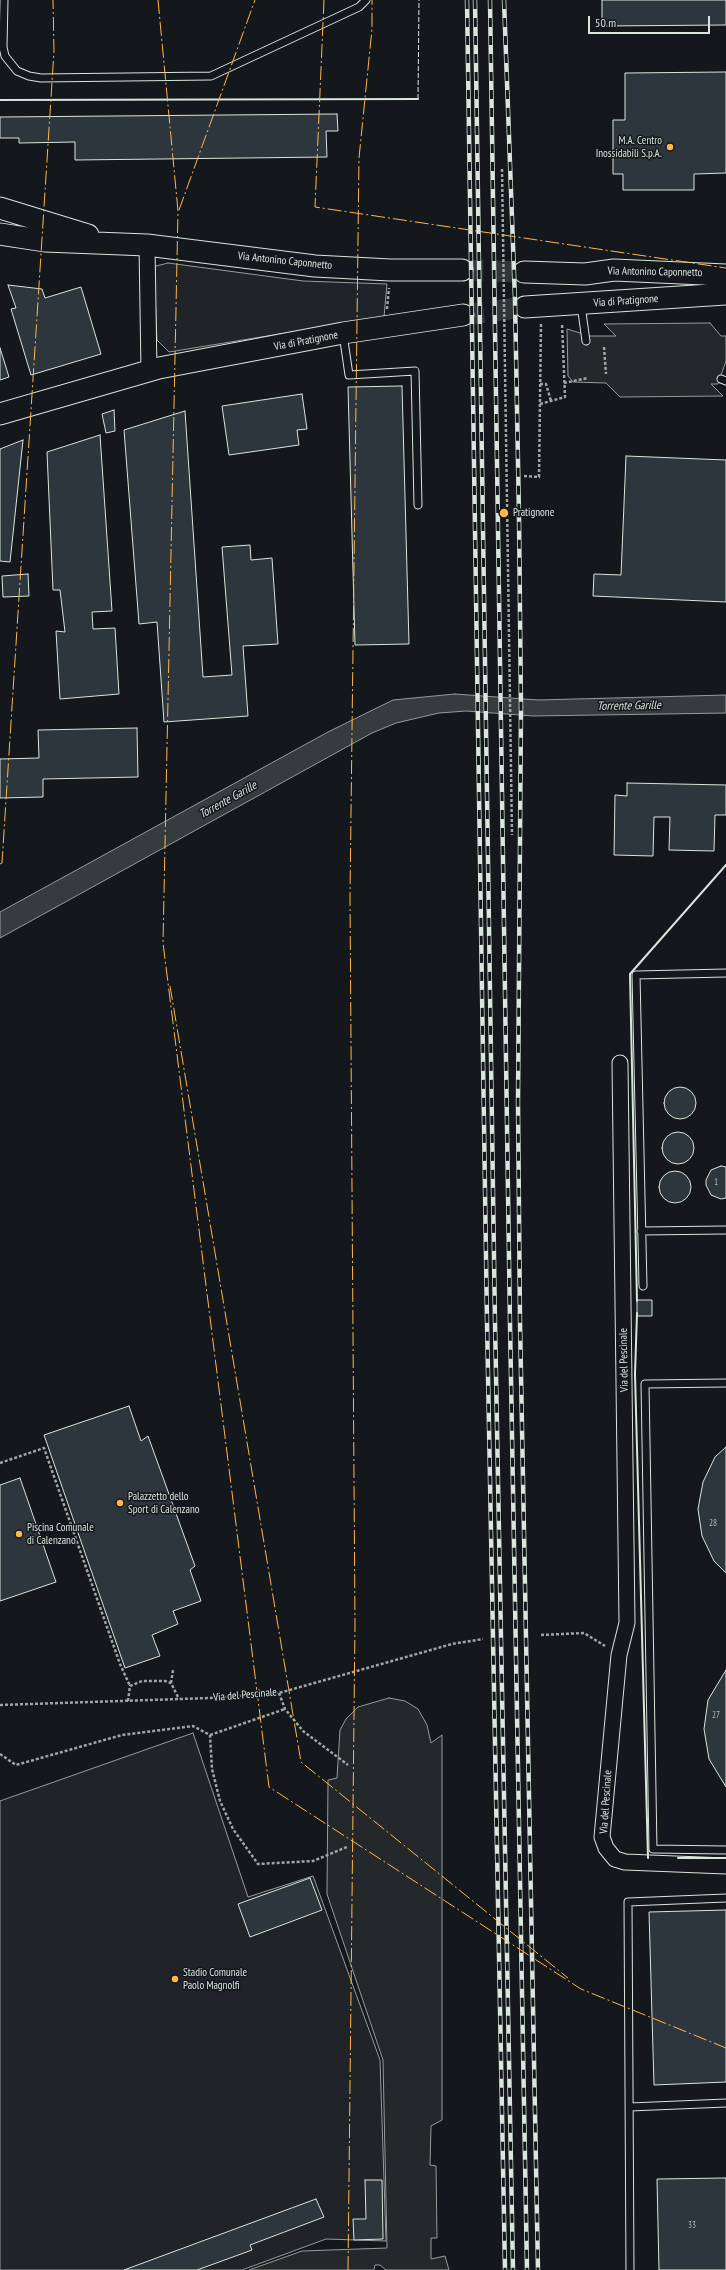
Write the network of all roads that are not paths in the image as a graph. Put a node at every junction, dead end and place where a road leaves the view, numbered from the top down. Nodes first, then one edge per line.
1 (4, 0) edge
2 (366, 0) edge
3 (0, 208) edge
4 (0, 234) edge
5 (110, 242) junction
6 (147, 245) junction
7 (462, 270) tunnel mouth
8 (524, 272) tunnel mouth
9 (585, 274) junction
10 (726, 275) edge
11 (718, 294) edge
12 (580, 303) junction
13 (533, 313) tunnel mouth
14 (463, 315) tunnel mouth
15 (343, 334) junction
16 (586, 340) dead end
17 (149, 371) junction
18 (0, 414) edge
19 (418, 505) dead end
20 (726, 973) edge
21 (620, 1063) dead end
22 (726, 1230) edge
23 (642, 1231) junction
24 (643, 1286) dead end
25 (726, 1383) edge
26 (726, 1850) edge
27 (726, 1866) edge
28 (726, 1898) edge
29 (726, 2102) edge
30 (630, 2107) junction
31 (630, 2270) edge

1 - 2 lane
3 - 5 main road, Via Antonino Caponnetto
4 - 5 main road, Via Antonino Caponnetto
5 - 6 main road, Via Antonino Caponnetto
6 - 7 main road, Via Antonino Caponnetto
6 - 17 street
8 - 9 main road, Via Antonino Caponnetto
9 - 10 main road, Via Antonino Caponnetto
9 - 11 main road, Via Antonino Caponnetto
11 - 12 main road, Via di Pratignone
12 - 13 main road, Via di Pratignone
12 - 16 lane
14 - 15 main road, Via di Pratignone
15 - 17 main road, Via di Pratignone
15 - 19 lane
17 - 18 main road, Via di Pratignone
20 - 23 lane
21 - 27 street, Via del Pescinale
22 - 23 lane
23 - 24 lane
25 - 26 lane
28 - 30 lane
29 - 30 lane
30 - 31 lane

